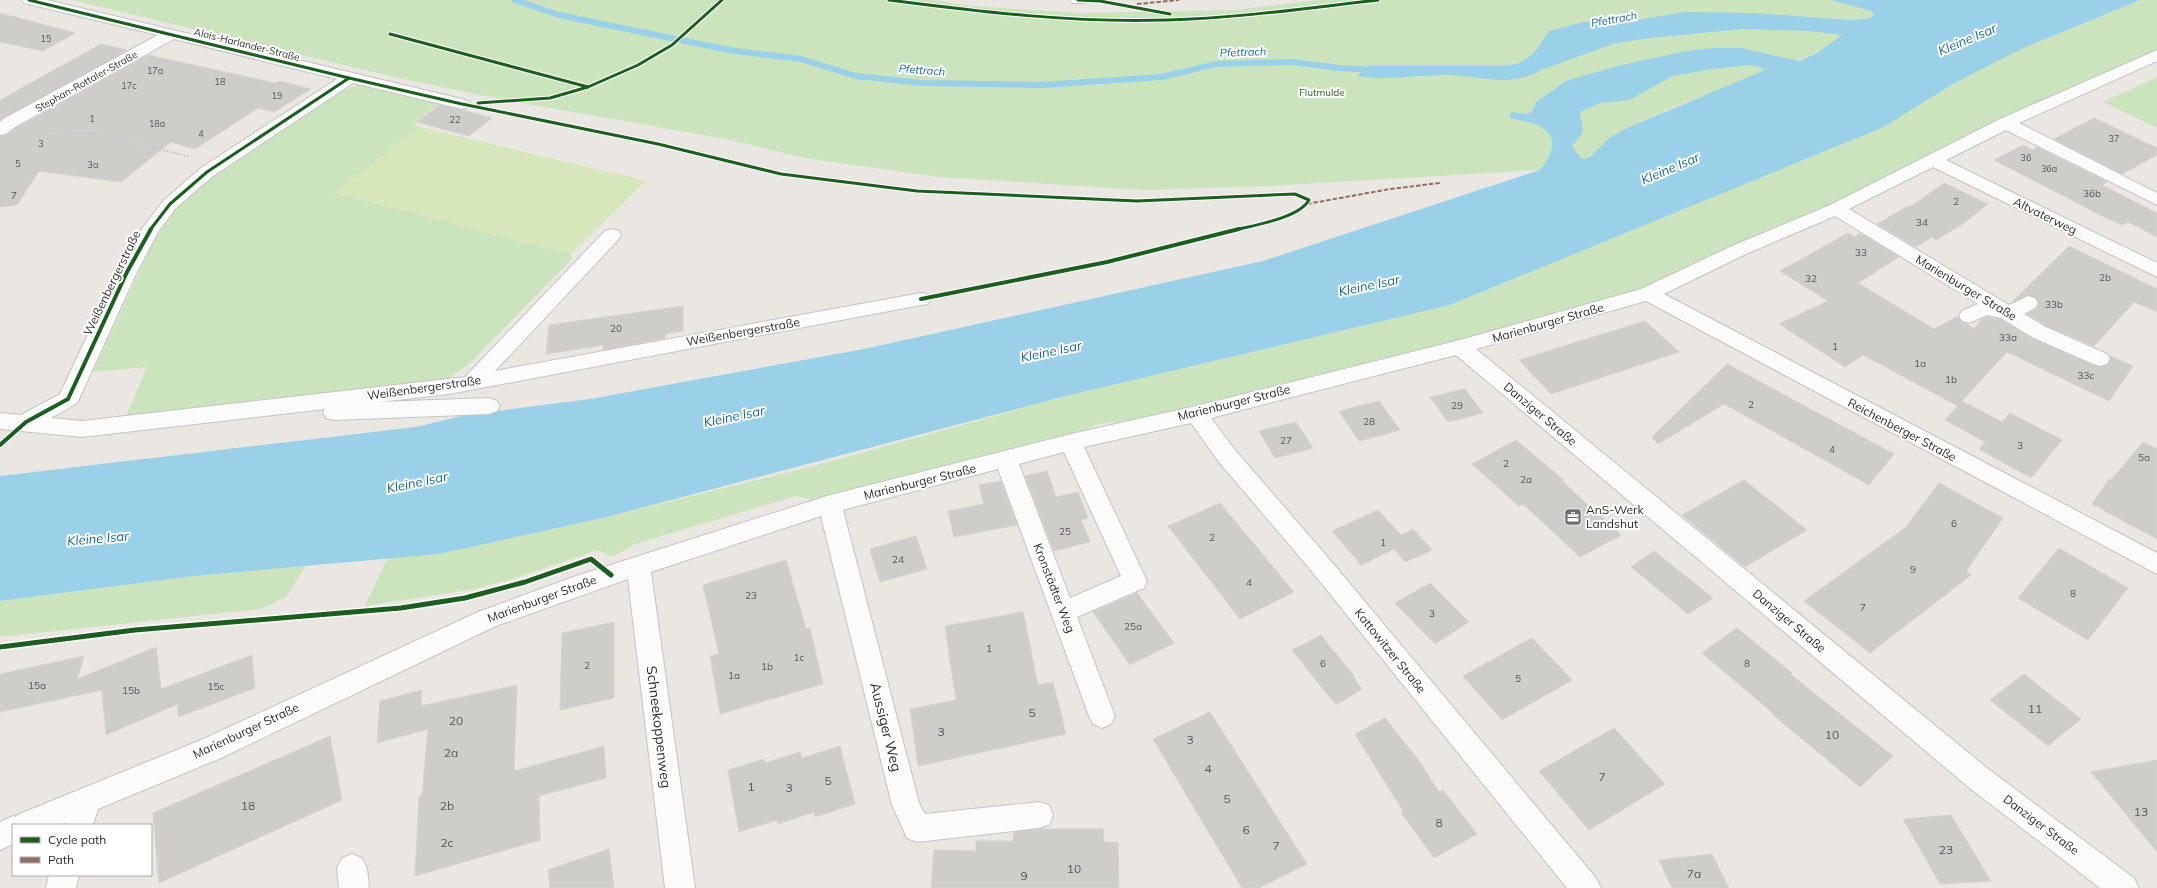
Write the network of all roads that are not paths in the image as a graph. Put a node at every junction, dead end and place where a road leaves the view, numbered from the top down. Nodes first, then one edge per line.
1 (29, 0) edge
2 (172, 34) junction
3 (2157, 55) edge
4 (349, 78) junction
5 (462, 104) dead end
6 (2006, 123) junction
7 (5, 127) edge
8 (1932, 160) junction
9 (2157, 200) edge
10 (1836, 209) junction
11 (612, 235) dead end
12 (2157, 271) edge
13 (1648, 294) junction
14 (921, 299) dead end
15 (2028, 303) dead end
16 (2009, 314) junction
17 (1969, 316) dead end
18 (1460, 348) junction
19 (2100, 359) dead end
20 (472, 382) junction
21 (315, 401) junction
22 (490, 406) dead end
23 (1196, 414) junction
24 (0, 421) edge
25 (26, 422) junction
26 (1071, 442) junction
27 (1006, 460) junction
28 (830, 504) junction
29 (2157, 564) edge
30 (638, 566) junction
31 (1063, 612) junction
32 (1102, 716) dead end
33 (82, 813) edge
34 (1040, 815) dead end
35 (32, 824) edge
36 (12, 830) edge
37 (0, 836) edge
38 (64, 876) edge
39 (60, 888) edge
40 (680, 888) edge
41 (1586, 888) edge
42 (2124, 888) edge

1 - 2 street, Alois-Harlander-Straße
2 - 4 street, Alois-Harlander-Straße
2 - 7 street, Stephan-Rottaler-Straße
3 - 6 street, Marienburger Straße
4 - 5 street, Alois-Harlander-Straße
4 - 25 street, Weißenbergerstraße
6 - 8 street, Marienburger Straße
6 - 9 street
8 - 10 street, Marienburger Straße
8 - 12 street, Altvaterweg
10 - 13 street, Marienburger Straße
10 - 16 street, Marienburger Straße
11 - 20 street
13 - 18 street, Marienburger Straße
13 - 29 street, Reichenberger Straße
14 - 20 street, Weißenbergerstraße
15 - 16 street
16 - 17 street
16 - 19 street, Marienburger Straße
18 - 23 street, Marienburger Straße
18 - 42 street, Danziger Straße
20 - 21 street, Weißenbergerstraße
21 - 22 street
21 - 25 street, Weißenbergerstraße
23 - 26 street, Marienburger Straße
23 - 41 street, Kattowitzer Straße
24 - 25 street
26 - 27 street, Marienburger Straße
26 - 31 street
27 - 28 street, Marienburger Straße
27 - 31 street, Kronstädter Weg
28 - 30 street, Marienburger Straße
28 - 34 street, Aussiger Weg
30 - 33 street, Marienburger Straße
30 - 40 street, Schneekoppenweg
31 - 32 street, Kronstädter Weg
33 - 35 street, Marienburger Straße
36 - 37 street
38 - 39 street

